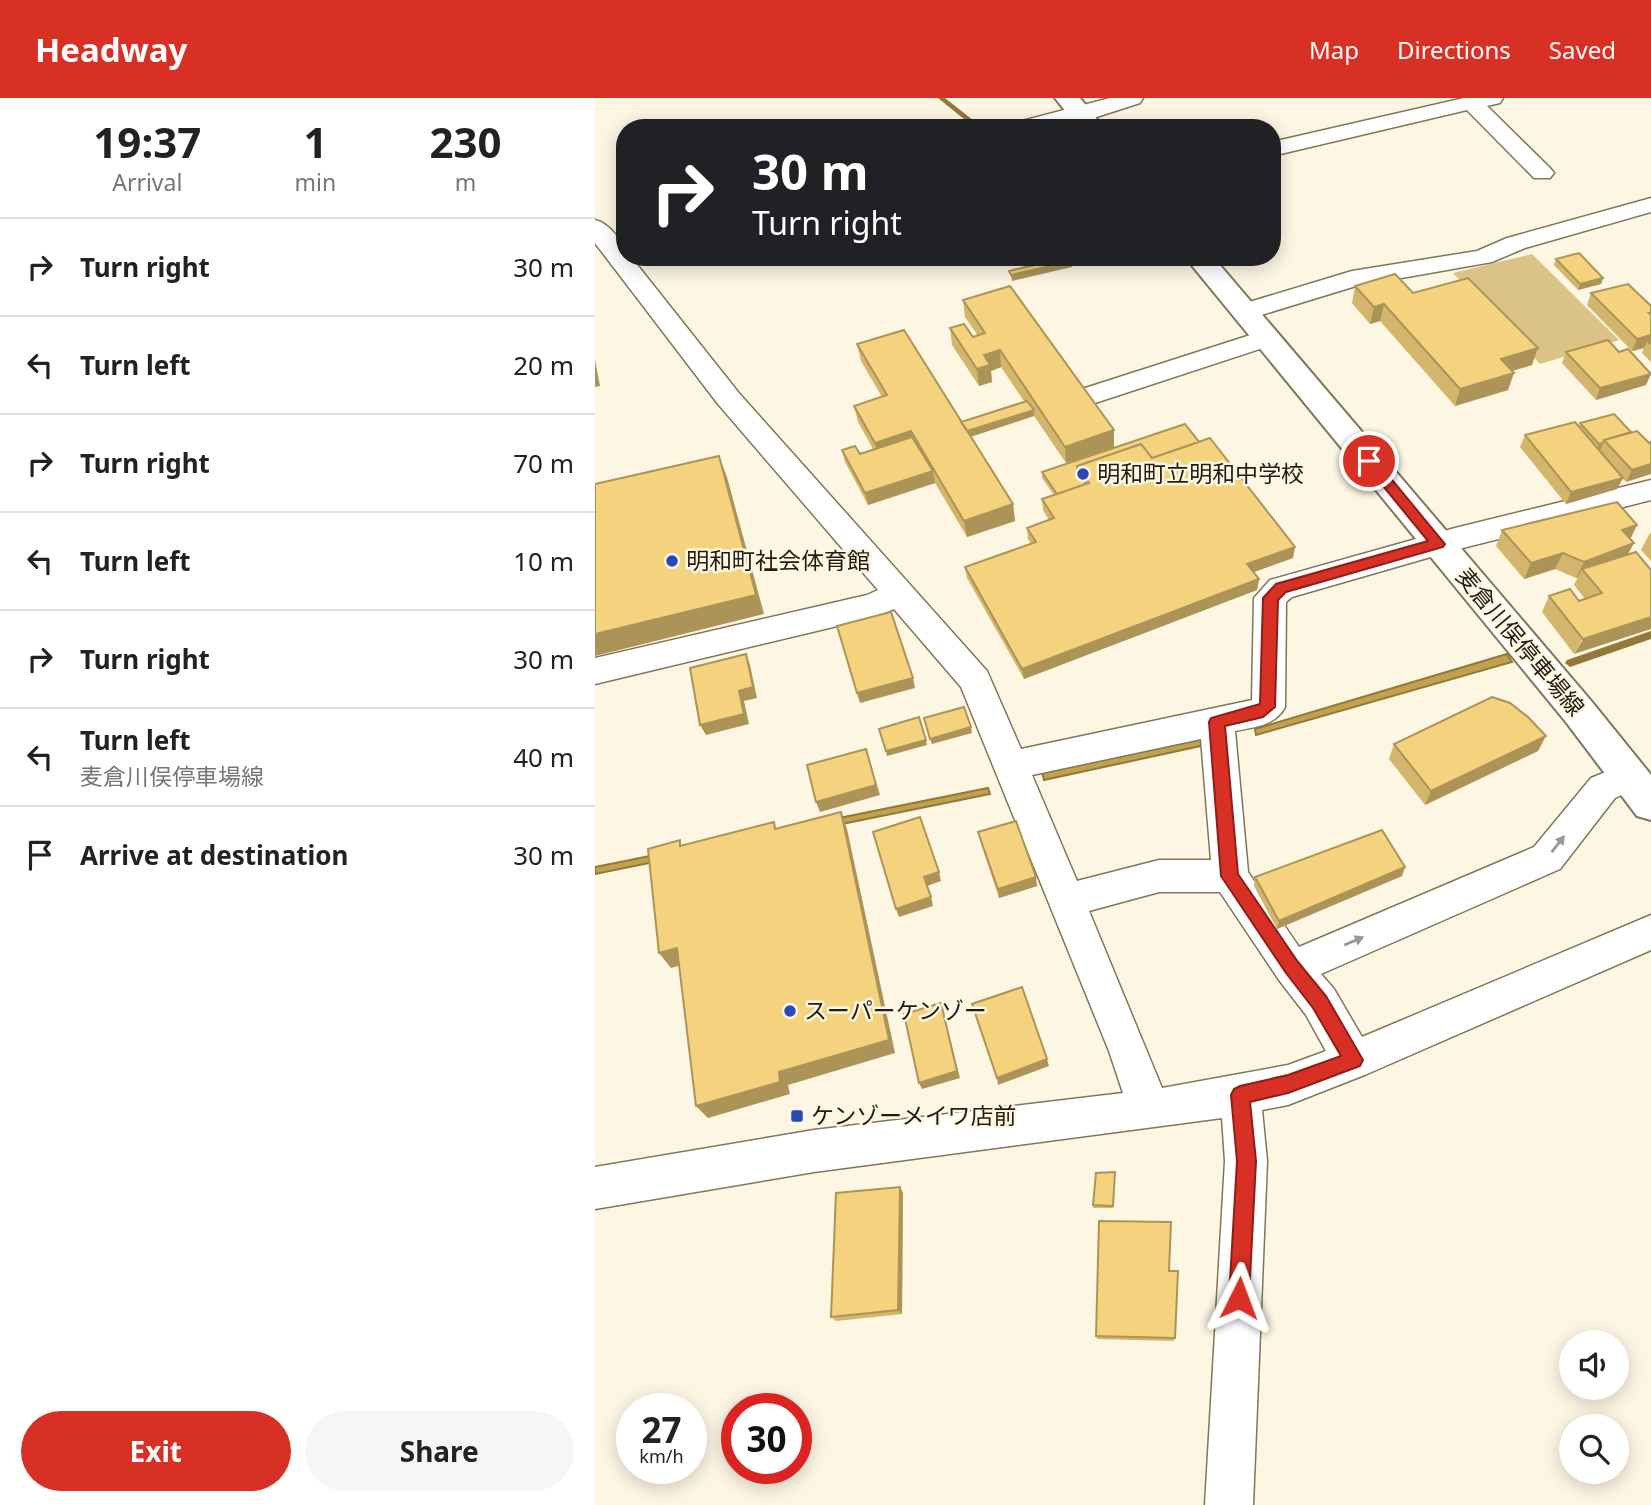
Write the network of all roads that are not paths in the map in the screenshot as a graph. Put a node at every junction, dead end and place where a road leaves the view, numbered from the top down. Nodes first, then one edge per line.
1 (1132, 98) edge
2 (1484, 99) edge
3 (1079, 113) edge
4 (1056, 119) edge
5 (1281, 146) edge
6 (1542, 173) dead end
7 (1651, 205) edge
8 (595, 227) edge
9 (616, 254) edge
10 (625, 266) edge
11 (1206, 266) edge
12 (1245, 312) junction
13 (1266, 338) junction
14 (1089, 396) edge
15 (1651, 490) edge
16 (1438, 544) junction
17 (896, 594) junction
18 (595, 671) edge
19 (1217, 722) junction
20 (1011, 765) junction
21 (1640, 790) edge
22 (1230, 876) junction
23 (1067, 900) junction
24 (1651, 932) edge
25 (1292, 968) junction
26 (1353, 1060) junction
27 (1240, 1095) junction
28 (1149, 1110) junction
29 (595, 1188) edge
30 (1229, 1505) edge

1 - 3 street
2 - 5 street
2 - 6 street
3 - 4 street
7 - 12 street
8 - 9 street
10 - 17 street
11 - 12 main road, 麦倉川俣停車場線
12 - 13 main road, 麦倉川俣停車場線
13 - 14 street
13 - 16 main road, 麦倉川俣停車場線
15 - 16 street
16 - 19 street
16 - 21 main road, 麦倉川俣停車場線
17 - 18 street
17 - 20 street
19 - 20 street
19 - 22 street
20 - 23 street
25 -> 21 street
22 - 23 street
22 - 25 street
23 - 28 street
24 - 26 street
25 - 26 street
26 - 27 street
27 - 28 street
27 - 30 street
28 - 29 street

